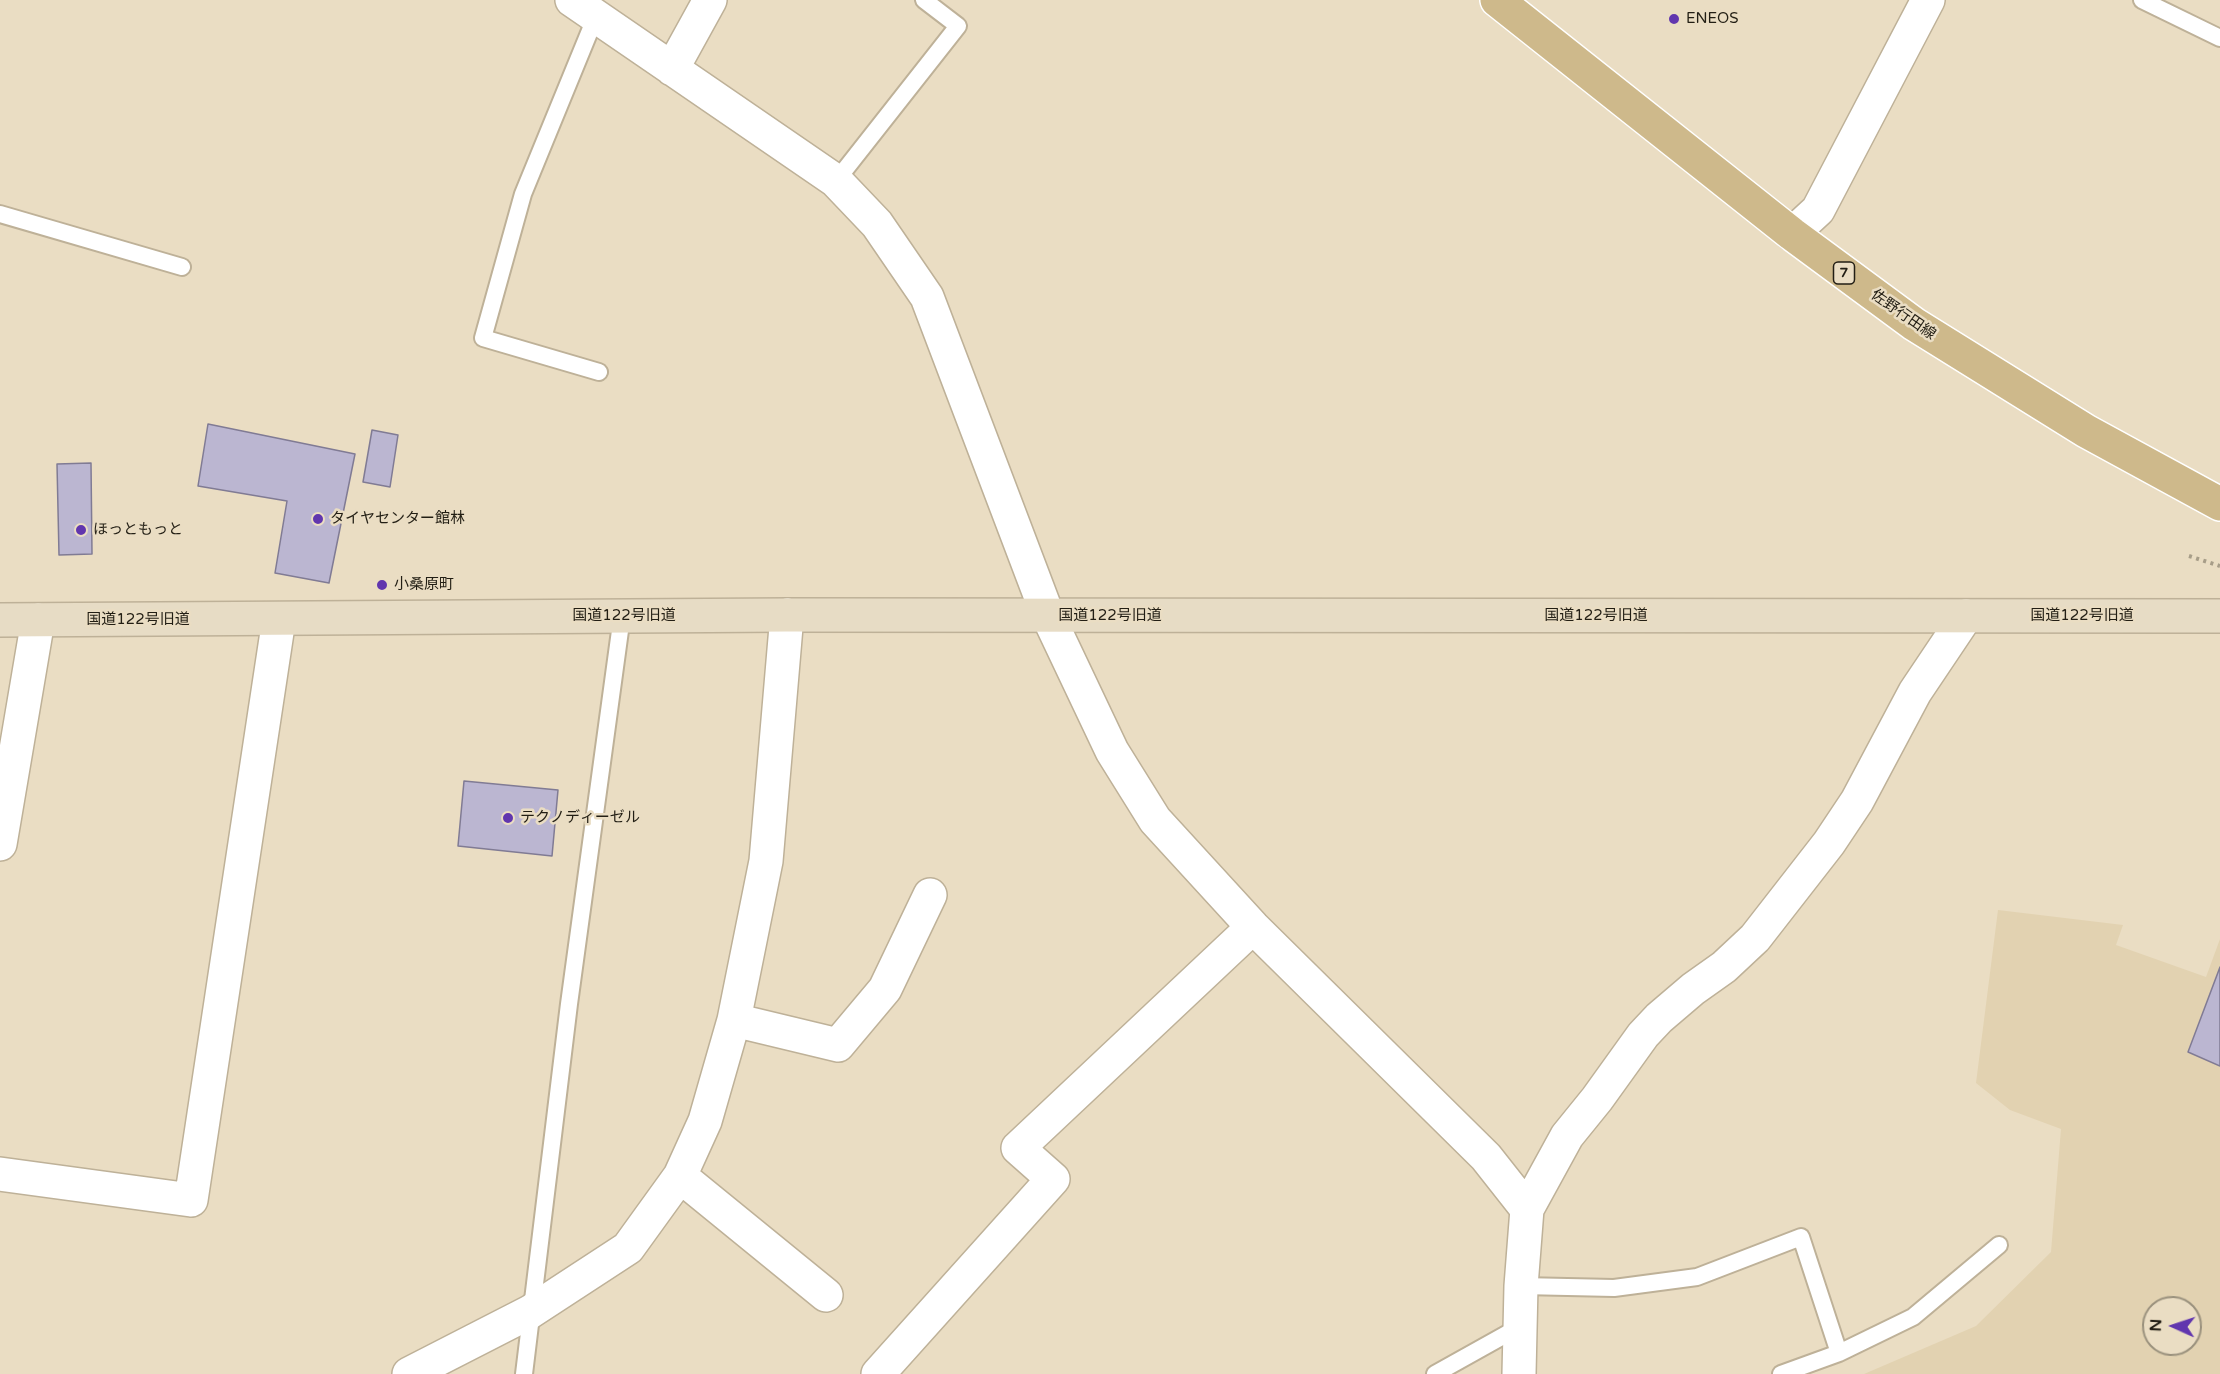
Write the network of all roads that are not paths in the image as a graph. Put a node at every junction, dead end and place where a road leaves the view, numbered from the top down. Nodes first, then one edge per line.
1 (710, 0) edge
2 (924, 0) edge
3 (1928, 0) edge
4 (2142, 0) edge
5 (1505, 2) edge
6 (584, 8) edge
7 (2220, 38) edge
8 (672, 69) junction
9 (836, 181) junction
10 (0, 214) edge
11 (1792, 234) junction
12 (182, 267) dead end
13 (599, 372) dead end
14 (2220, 504) edge
15 (787, 615) junction
16 (622, 616) junction
17 (1048, 616) junction
18 (1966, 616) junction
19 (2220, 616) edge
20 (279, 619) junction
21 (38, 620) junction
22 (0, 621) edge
23 (0, 844) edge
24 (930, 896) dead end
25 (1253, 927) junction
26 (734, 1020) junction
27 (0, 1174) edge
28 (680, 1176) junction
29 (1527, 1209) junction
30 (1999, 1245) dead end
31 (1521, 1286) junction
32 (826, 1294) dead end
33 (530, 1312) junction
34 (1521, 1326) junction
35 (1839, 1353) junction
36 (409, 1374) edge
37 (524, 1374) edge
38 (878, 1374) edge
39 (1435, 1374) edge
40 (1520, 1374) edge
41 (1781, 1374) edge

1 - 8 street
2 - 9 lane
3 - 11 street
4 - 7 lane
5 - 11 main road, 佐野行田線 / 7
6 - 8 street
6 - 13 lane
8 - 9 street
9 - 17 street
10 - 12 lane
11 - 14 main road, 佐野行田線 / 7
15 - 16 street, 国道122号旧道
15 - 17 street, 国道122号旧道
15 - 26 street
16 - 20 street, 国道122号旧道
16 - 33 lane
17 - 18 street, 国道122号旧道
17 - 25 street
18 - 19 street, 国道122号旧道
18 - 29 street
20 - 21 street, 国道122号旧道
20 - 27 street
21 - 22 street, 国道122号旧道
21 - 23 street
24 - 26 street
25 - 29 street
25 - 38 street
26 - 28 street
28 - 32 street
28 - 33 street
29 - 31 street
30 - 35 lane
31 - 34 street
31 - 35 lane
33 - 36 street
33 - 37 lane
34 - 39 lane
34 - 40 street
35 - 41 lane

